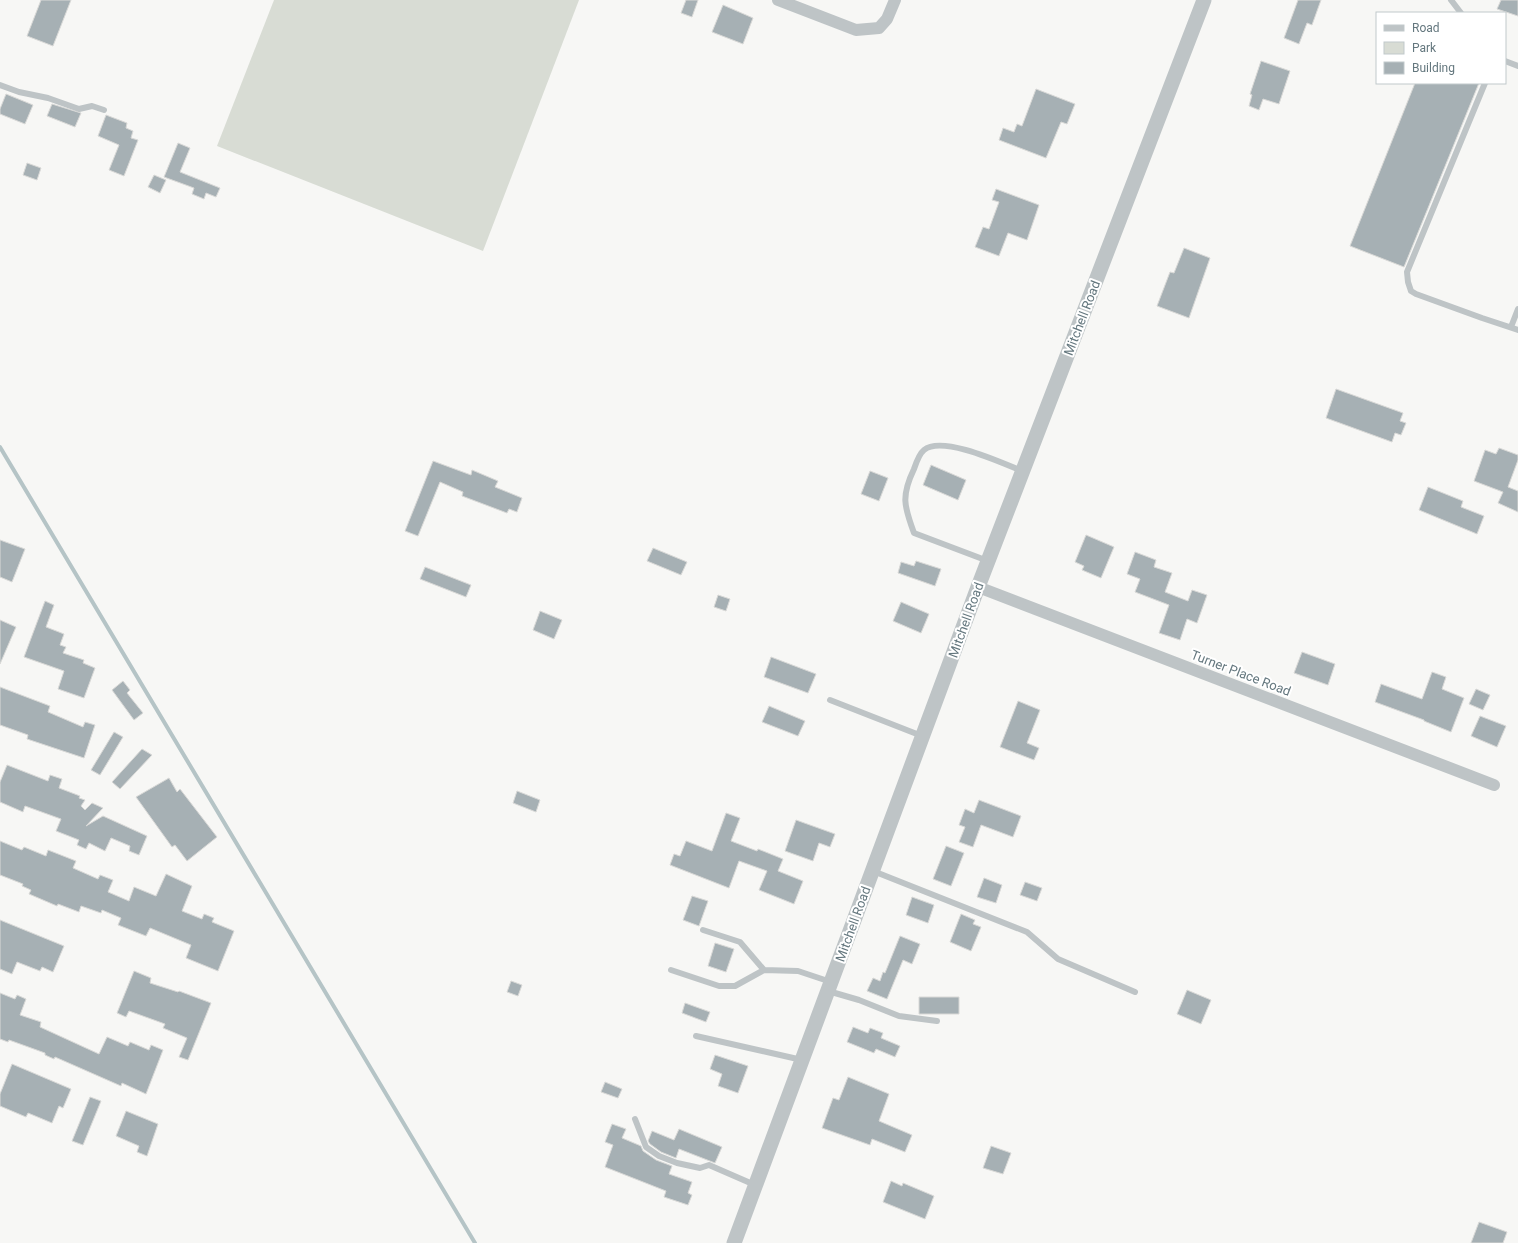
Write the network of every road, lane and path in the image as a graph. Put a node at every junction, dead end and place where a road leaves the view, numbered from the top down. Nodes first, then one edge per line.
1 (778, 0) edge
2 (895, 0) edge
3 (1204, 0) edge
4 (1451, 0) edge
5 (1460, 12) edge
6 (1506, 61) edge
7 (1518, 66) edge
8 (1485, 84) edge
9 (0, 86) edge
10 (104, 110) dead end
11 (1518, 309) edge
12 (1511, 327) junction
13 (1518, 330) edge
14 (1022, 471) junction
15 (988, 561) junction
16 (978, 587) junction
17 (830, 700) dead end
18 (922, 736) junction
19 (1494, 785) dead end
20 (872, 871) junction
21 (703, 930) dead end
22 (671, 970) dead end
23 (764, 970) junction
24 (829, 987) junction
25 (1136, 992) dead end
26 (937, 1021) dead end
27 (696, 1036) dead end
28 (802, 1060) junction
29 (635, 1119) dead end
30 (755, 1185) junction
31 (734, 1243) edge

1 - 2 street
3 - 14 street, Mitchell Road
4 - 5 lane
6 - 7 lane
8 - 12 lane
9 - 10 lane
11 - 12 lane
12 - 13 lane
14 - 15 street, Mitchell Road
14 - 15 lane
15 - 16 street, Mitchell Road
16 - 18 street, Mitchell Road
16 - 19 street, Turner Place Road
17 - 18 lane
18 - 20 street, Mitchell Road
20 - 24 street, Mitchell Road
20 - 25 lane
21 - 23 lane
22 - 23 lane
23 - 24 lane
24 - 26 lane
24 - 28 street, Mitchell Road
27 - 28 lane
28 - 30 street, Mitchell Road
29 - 30 lane
30 - 31 street, Mitchell Road

